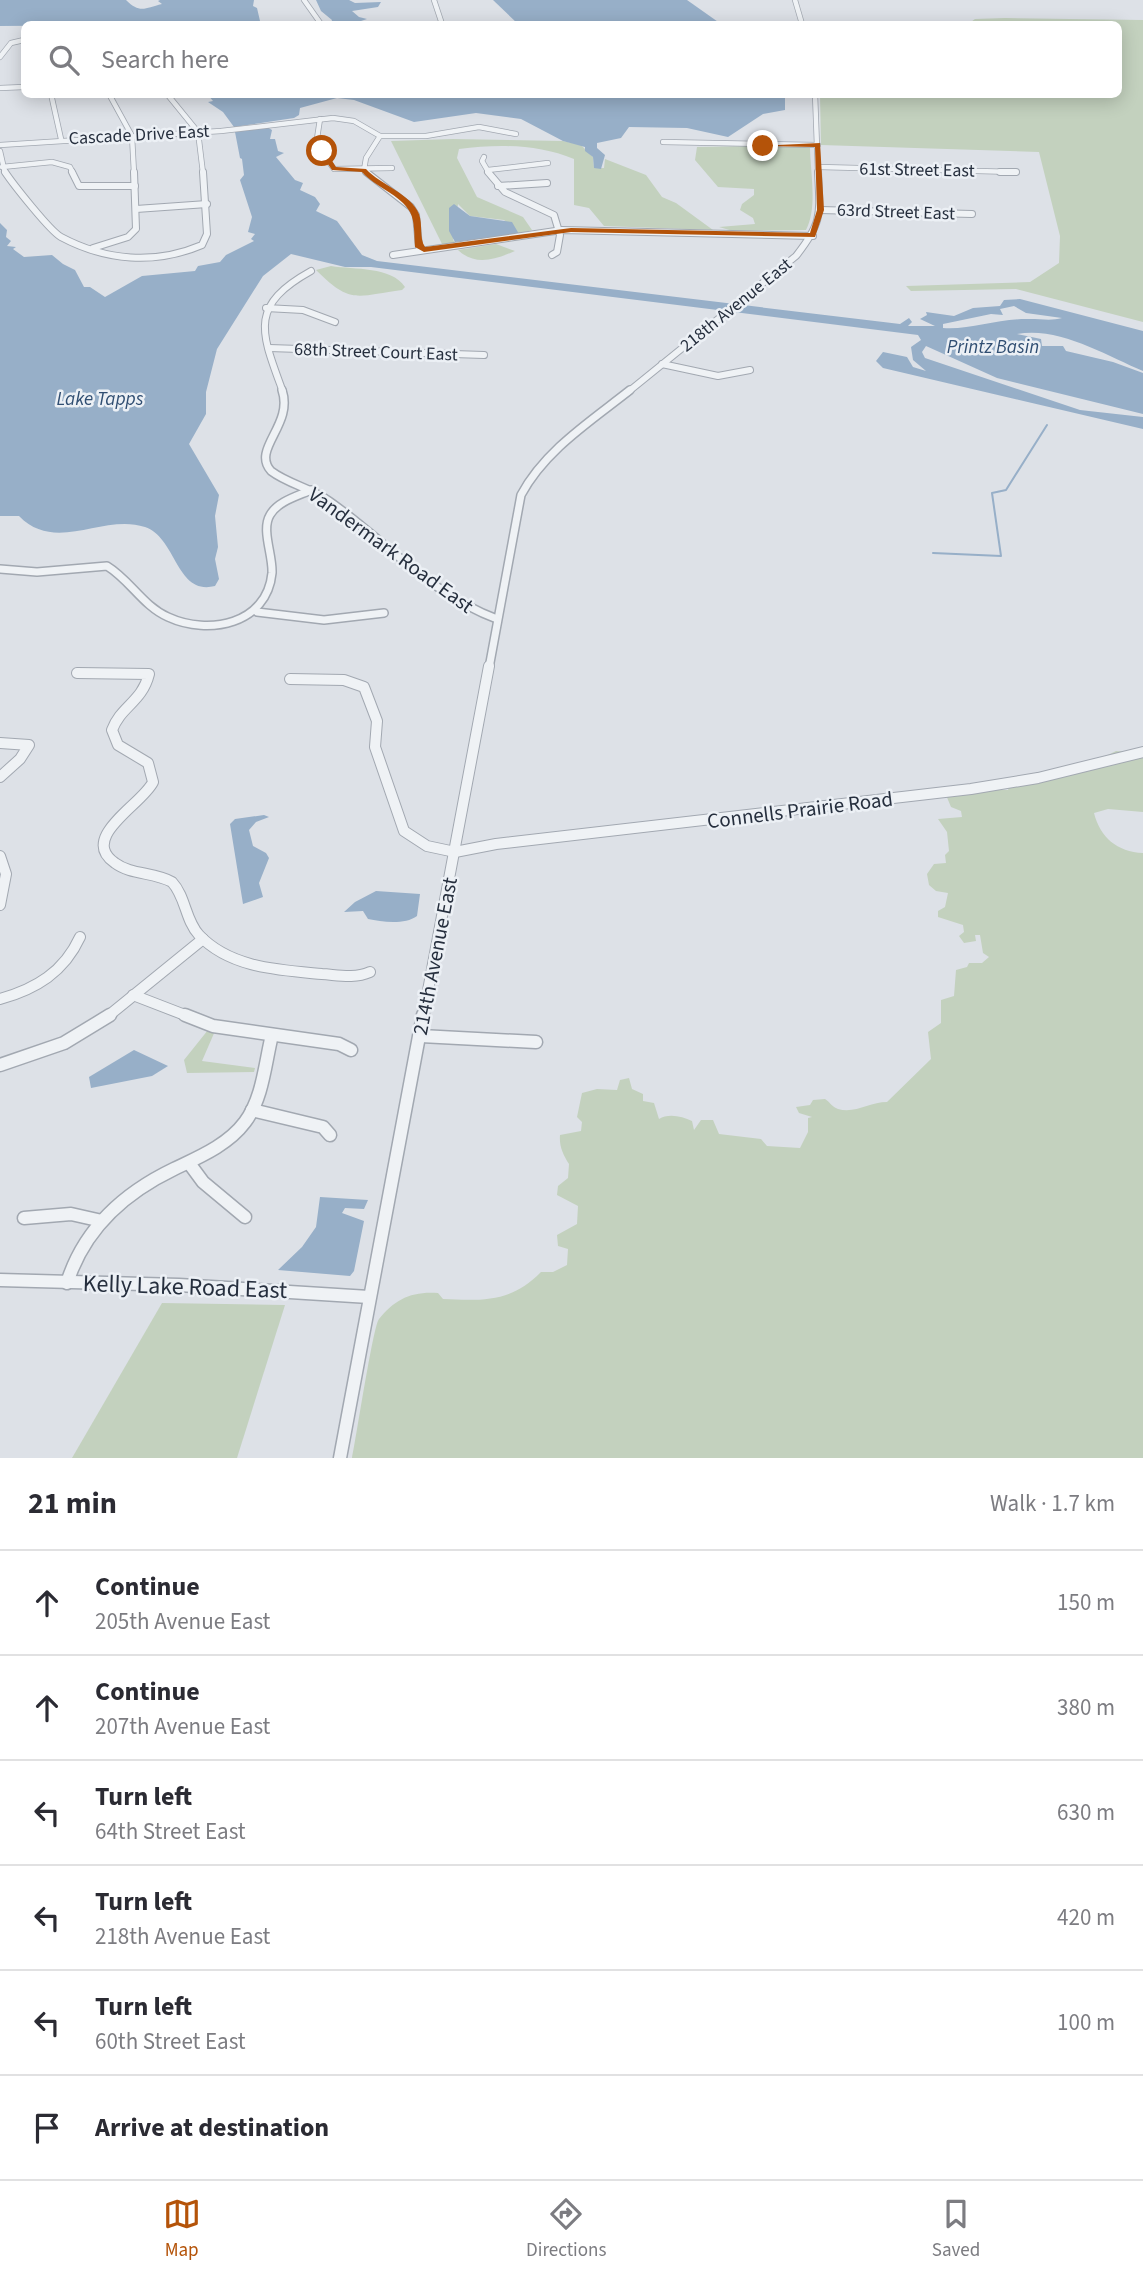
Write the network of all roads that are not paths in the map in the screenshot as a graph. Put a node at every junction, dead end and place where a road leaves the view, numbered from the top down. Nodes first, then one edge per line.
1 (304, 0) edge
2 (434, 0) edge
3 (795, 0) edge
4 (320, 21) edge
5 (443, 21) edge
6 (801, 21) edge
7 (21, 41) edge
8 (0, 57) edge
9 (21, 87) edge
10 (0, 88) edge
11 (52, 98) edge
12 (111, 98) edge
13 (170, 98) edge
14 (815, 98) edge
15 (320, 119) junction
16 (198, 132) junction
17 (516, 134) dead end
18 (132, 136) junction
19 (380, 136) junction
20 (61, 139) junction
21 (663, 142) dead end
22 (0, 145) edge
23 (818, 145) junction
24 (0, 151) edge
25 (484, 157) dead end
26 (548, 163) dead end
27 (2, 167) junction
28 (819, 167) junction
29 (392, 168) dead end
30 (364, 170) junction
31 (488, 170) junction
32 (1016, 172) dead end
33 (547, 183) dead end
34 (135, 186) junction
35 (498, 186) junction
36 (207, 204) junction
37 (136, 209) junction
38 (820, 210) junction
39 (972, 214) dead end
40 (562, 230) junction
41 (811, 239) junction
42 (93, 248) junction
43 (422, 249) junction
44 (393, 255) dead end
45 (552, 255) dead end
46 (311, 271) dead end
47 (266, 308) junction
48 (335, 322) dead end
49 (269, 348) junction
50 (484, 355) dead end
51 (662, 364) junction
52 (750, 370) dead end
53 (544, 460) joint
54 (311, 490) junction
55 (2, 572) edge
56 (257, 612) junction
57 (384, 613) dead end
58 (497, 619) junction
59 (77, 673) dead end
60 (290, 679) dead end
61 (0, 743) edge
62 (1143, 752) edge
63 (0, 777) edge
64 (455, 852) junction
65 (0, 857) edge
66 (0, 905) edge
67 (80, 937) dead end
68 (203, 939) junction
69 (370, 972) dead end
70 (132, 995) junction
71 (0, 999) edge
72 (272, 1035) junction
73 (421, 1036) junction
74 (536, 1042) dead end
75 (351, 1050) dead end
76 (0, 1065) edge
77 (252, 1110) junction
78 (330, 1135) dead end
79 (189, 1163) junction
80 (245, 1217) dead end
81 (24, 1218) dead end
82 (102, 1221) junction
83 (0, 1280) edge
84 (67, 1283) junction
85 (369, 1297) junction
86 (340, 1458) edge

1 - 4 street
2 - 5 street
3 - 6 street
7 - 8 street
9 - 10 street
11 - 20 street
12 - 18 street
13 - 16 street
14 - 23 street
15 - 16 street, Cascade Drive East
15 - 19 street, Cascade Drive East
15 - 30 street
16 - 18 street, Cascade Drive East
16 - 36 street
17 - 19 street
18 - 20 street, Cascade Drive East
18 - 34 street
19 - 30 street
20 - 22 street, Cascade Drive East
21 - 23 street
23 - 28 street
24 - 27 street
25 - 31 street
26 - 31 street
27 - 34 street
27 - 42 street
28 - 32 street, 61st Street East
28 - 38 street
29 - 30 street
30 - 43 street
31 - 35 street
33 - 35 street
34 - 37 street
35 - 40 street
36 - 37 street
36 - 42 street
37 - 42 street
38 - 39 street, 63rd Street East
38 - 41 street
40 - 41 street
40 - 43 street
40 - 45 street
41 - 51 street, 218th Avenue East
43 - 44 street
46 - 47 street
47 - 48 street
47 - 49 street, Vandermark Road East
49 - 50 street, 68th Street Court East
49 - 54 street, Vandermark Road East
51 - 52 street
51 - 53 street, 218th Avenue East
53 - 58 street, 214th Avenue East
54 - 56 street
54 - 58 street, Vandermark Road East
55 - 56 street
56 - 57 street
58 - 64 street, 214th Avenue East
59 - 68 street
60 - 64 street
61 - 63 street
62 - 64 street, Connells Prairie Road
64 - 73 street, 214th Avenue East
65 - 66 street
67 - 71 street
68 - 69 street
68 - 70 street
70 - 72 street
70 - 76 street
72 - 75 street
72 - 77 street
73 - 74 street
73 - 85 street, 214th Avenue East
77 - 78 street
77 - 79 street
79 - 80 street
79 - 82 street
81 - 82 street
82 - 84 street
83 - 84 street, Kelly Lake Road East
84 - 85 street, Kelly Lake Road East
85 - 86 street, 214th Avenue East

